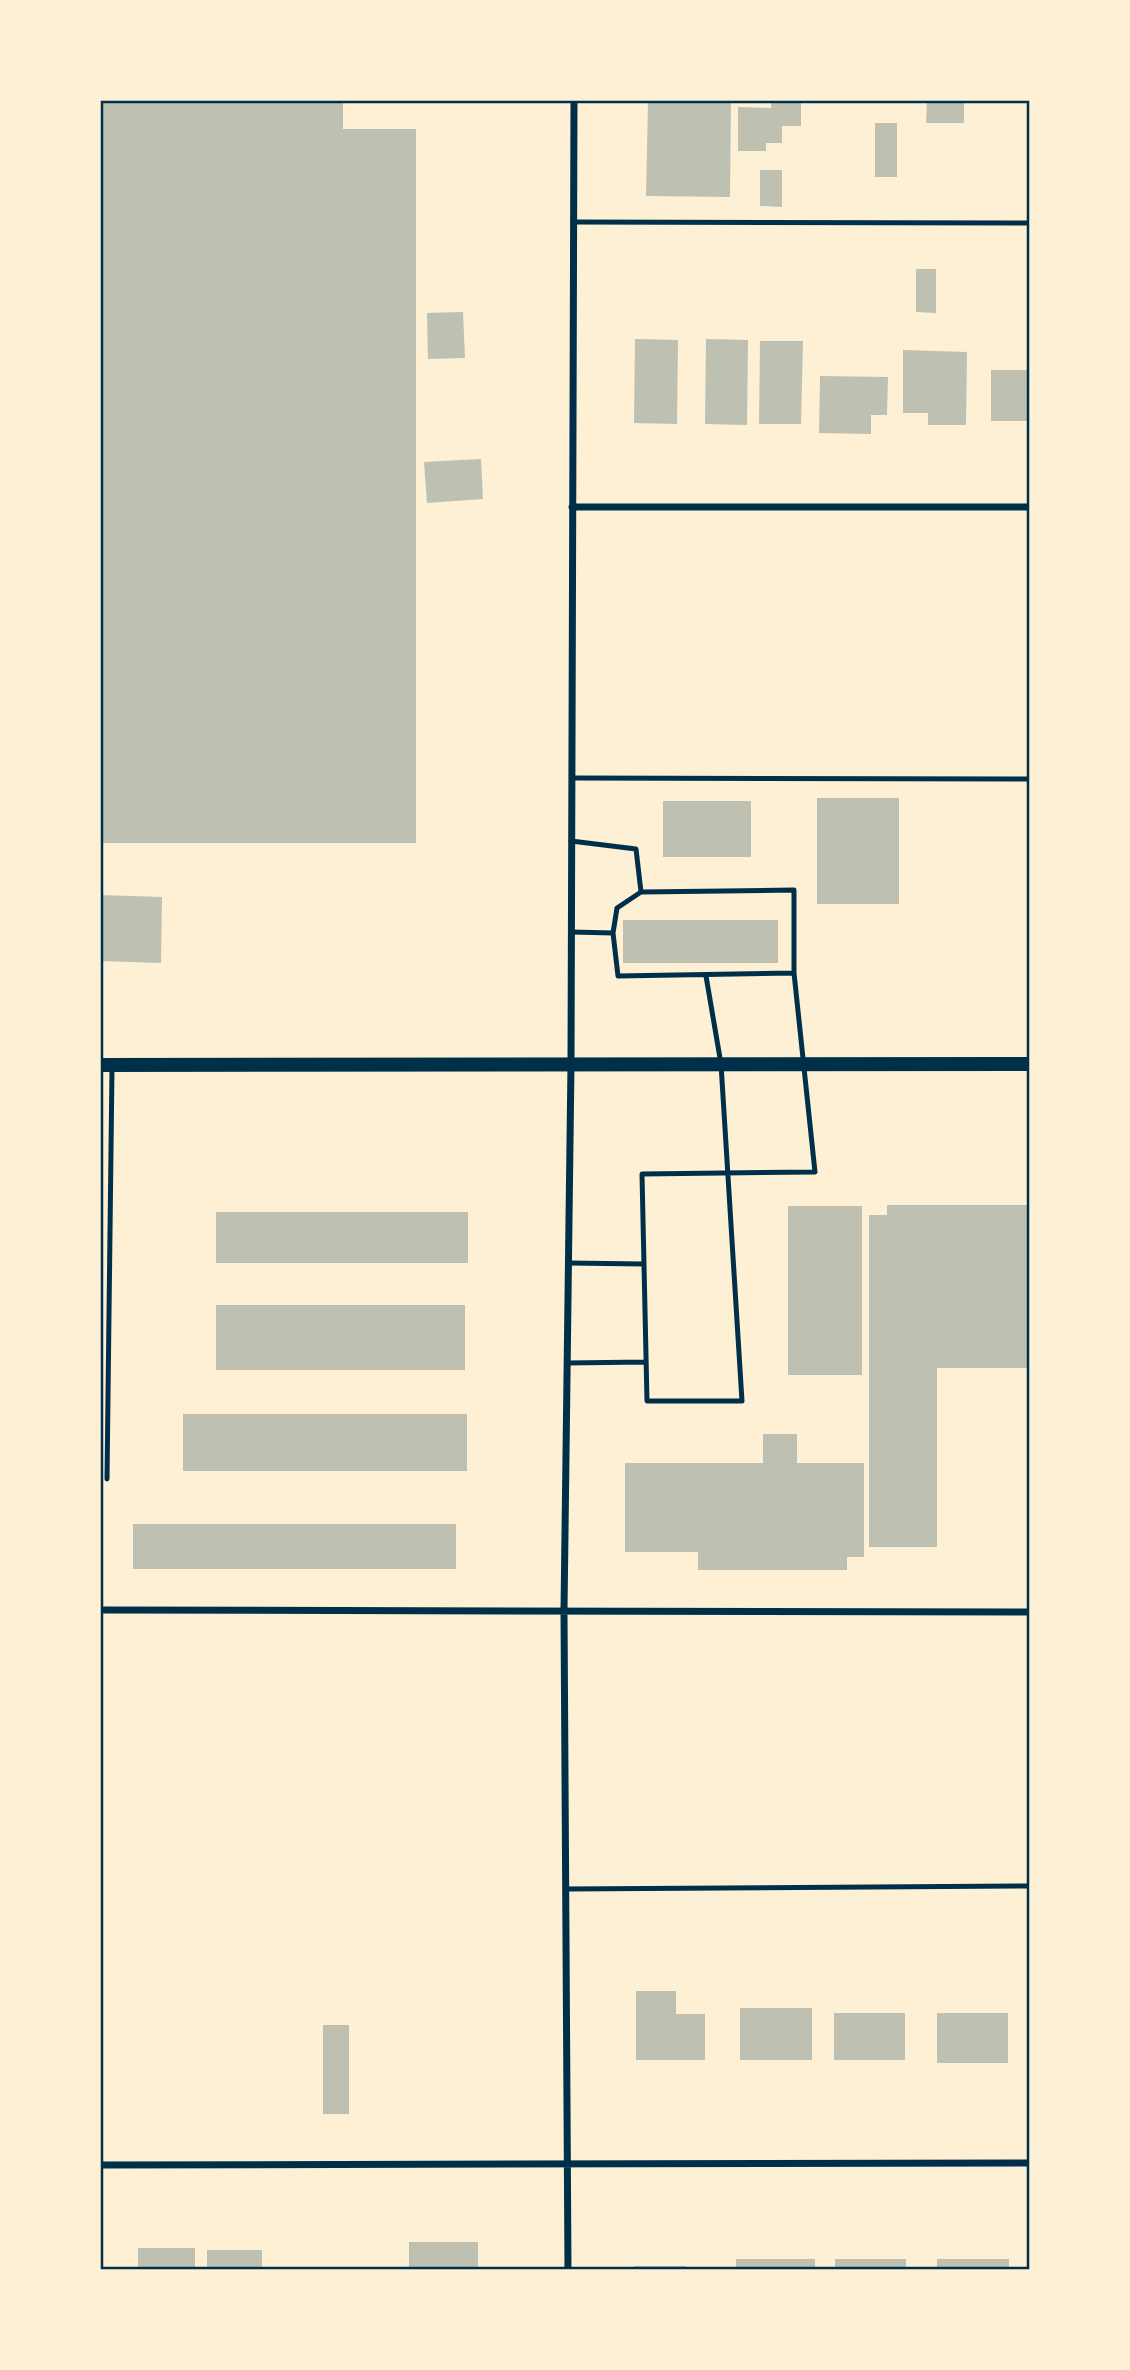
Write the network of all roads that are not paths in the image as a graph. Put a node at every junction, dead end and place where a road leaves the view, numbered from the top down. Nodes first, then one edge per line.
1 (574, 100) edge
2 (574, 222) junction
3 (1030, 223) edge
4 (572, 507) junction
5 (1030, 508) edge
6 (572, 778) junction
7 (1030, 779) edge
8 (571, 841) junction
9 (641, 892) junction
10 (571, 932) junction
11 (613, 933) junction
12 (794, 973) junction
13 (706, 976) junction
14 (571, 1064) junction
15 (721, 1064) junction
16 (804, 1064) junction
17 (1030, 1064) edge
18 (106, 1065) edge
19 (729, 1173) junction
20 (100, 1217) edge
21 (110, 1217) junction
22 (568, 1263) junction
23 (643, 1264) junction
24 (100, 1316) edge
25 (109, 1316) junction
26 (645, 1362) junction
27 (567, 1363) junction
28 (107, 1479) dead end
29 (100, 1610) edge
30 (564, 1611) junction
31 (1030, 1612) edge
32 (1030, 1886) edge
33 (566, 1889) junction
34 (568, 2163) junction
35 (1030, 2163) edge
36 (100, 2165) edge
37 (568, 2270) edge

1 - 2 street
2 - 3 lane
2 - 4 street
4 - 5 street
4 - 6 street
6 - 7 lane
6 - 8 street
8 - 9 lane
8 - 10 street
9 - 11 lane
9 - 12 lane
10 - 11 lane
10 - 14 street
11 - 13 lane
12 - 13 lane
12 - 16 lane
13 - 15 lane
14 - 15 main road
14 - 18 main road
14 - 22 street
15 - 16 main road
15 - 19 lane
16 - 17 main road
16 - 19 lane
18 - 21 lane
19 - 23 lane
19 - 26 lane
20 - 21 lane
21 - 25 lane
22 - 23 lane
22 - 27 street
23 - 26 lane
24 - 25 lane
25 - 28 lane
26 - 27 lane
27 - 30 street
29 - 30 street
30 - 31 street
30 - 33 street
32 - 33 lane
33 - 34 street
34 - 35 street
34 - 36 street
34 - 37 street

